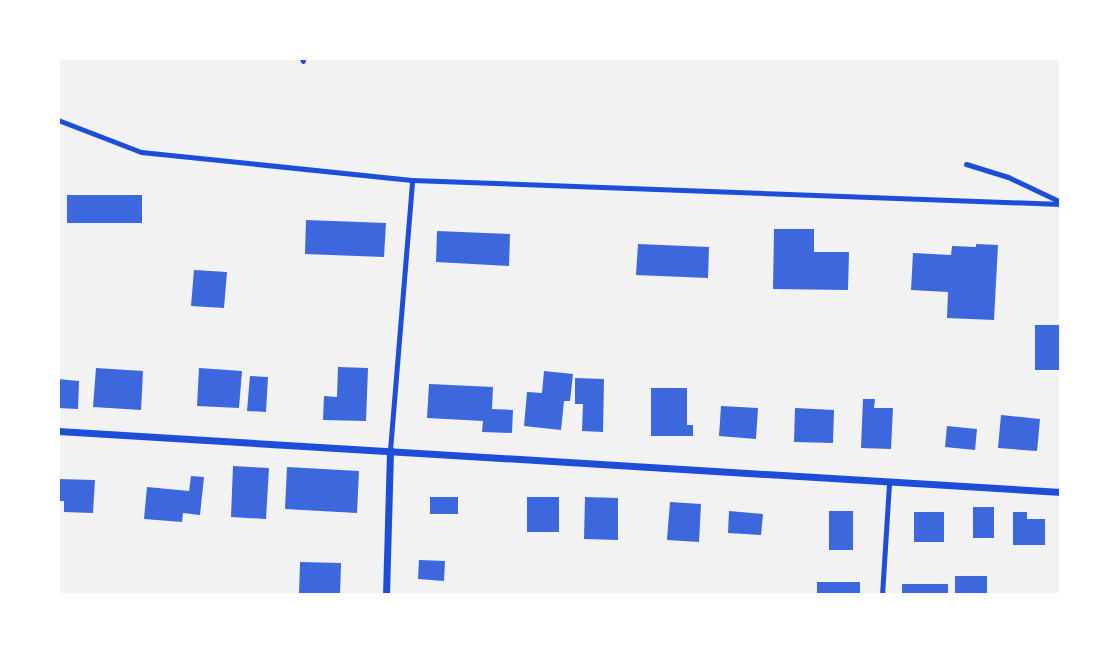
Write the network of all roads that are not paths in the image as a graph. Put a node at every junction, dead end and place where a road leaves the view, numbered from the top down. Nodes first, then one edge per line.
1 (58, 120) edge
2 (966, 164) dead end
3 (412, 180) junction
4 (1061, 203) edge
5 (58, 431) edge
6 (390, 450) junction
7 (889, 483) junction
8 (1061, 492) edge
9 (386, 595) edge
10 (882, 595) edge

1 - 3 lane
2 - 4 lane
3 - 4 lane
3 - 6 lane
5 - 6 street
6 - 7 street
6 - 9 street
7 - 8 street
7 - 10 lane

